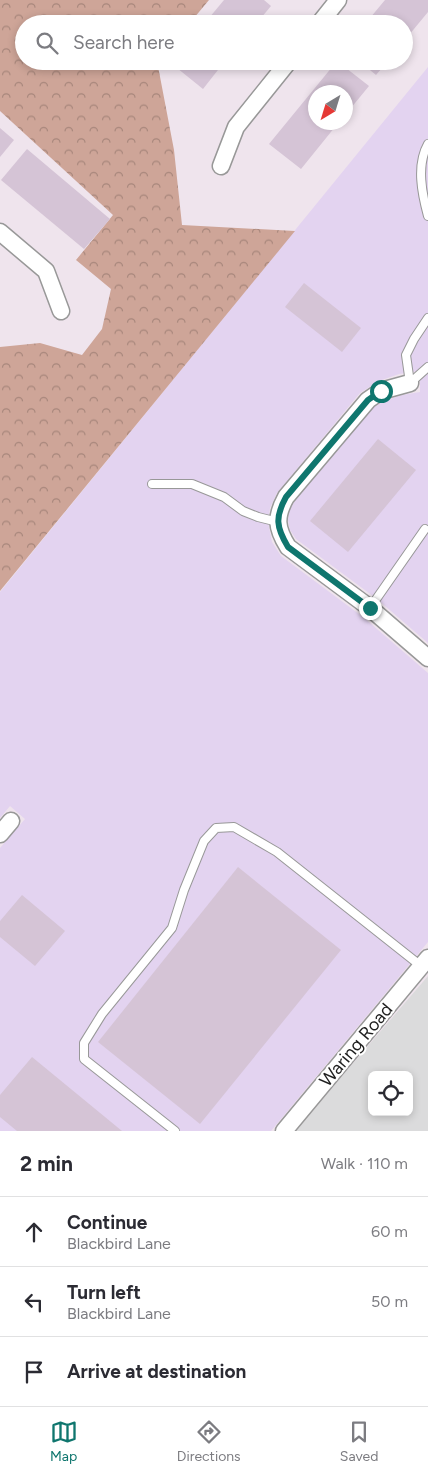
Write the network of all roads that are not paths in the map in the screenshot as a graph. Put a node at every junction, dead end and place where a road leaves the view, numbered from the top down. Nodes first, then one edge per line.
1 (338, 0) edge
2 (326, 15) edge
3 (282, 70) edge
4 (428, 144) edge
5 (221, 166) dead end
6 (428, 216) edge
7 (0, 232) edge
8 (61, 312) dead end
9 (428, 318) edge
10 (428, 367) edge
11 (410, 383) junction
12 (152, 484) dead end
13 (278, 522) junction
14 (425, 529) dead end
15 (370, 608) junction
16 (428, 658) edge
17 (425, 962) edge
18 (175, 1131) edge
19 (284, 1131) edge

1 - 2 street
3 - 5 street
4 - 6 lane
7 - 8 street
9 - 11 lane
10 - 11 lane
11 - 13 street
12 - 13 lane
13 - 15 street
14 - 15 lane
15 - 16 street
17 - 18 lane
17 - 19 street, Waring Road

